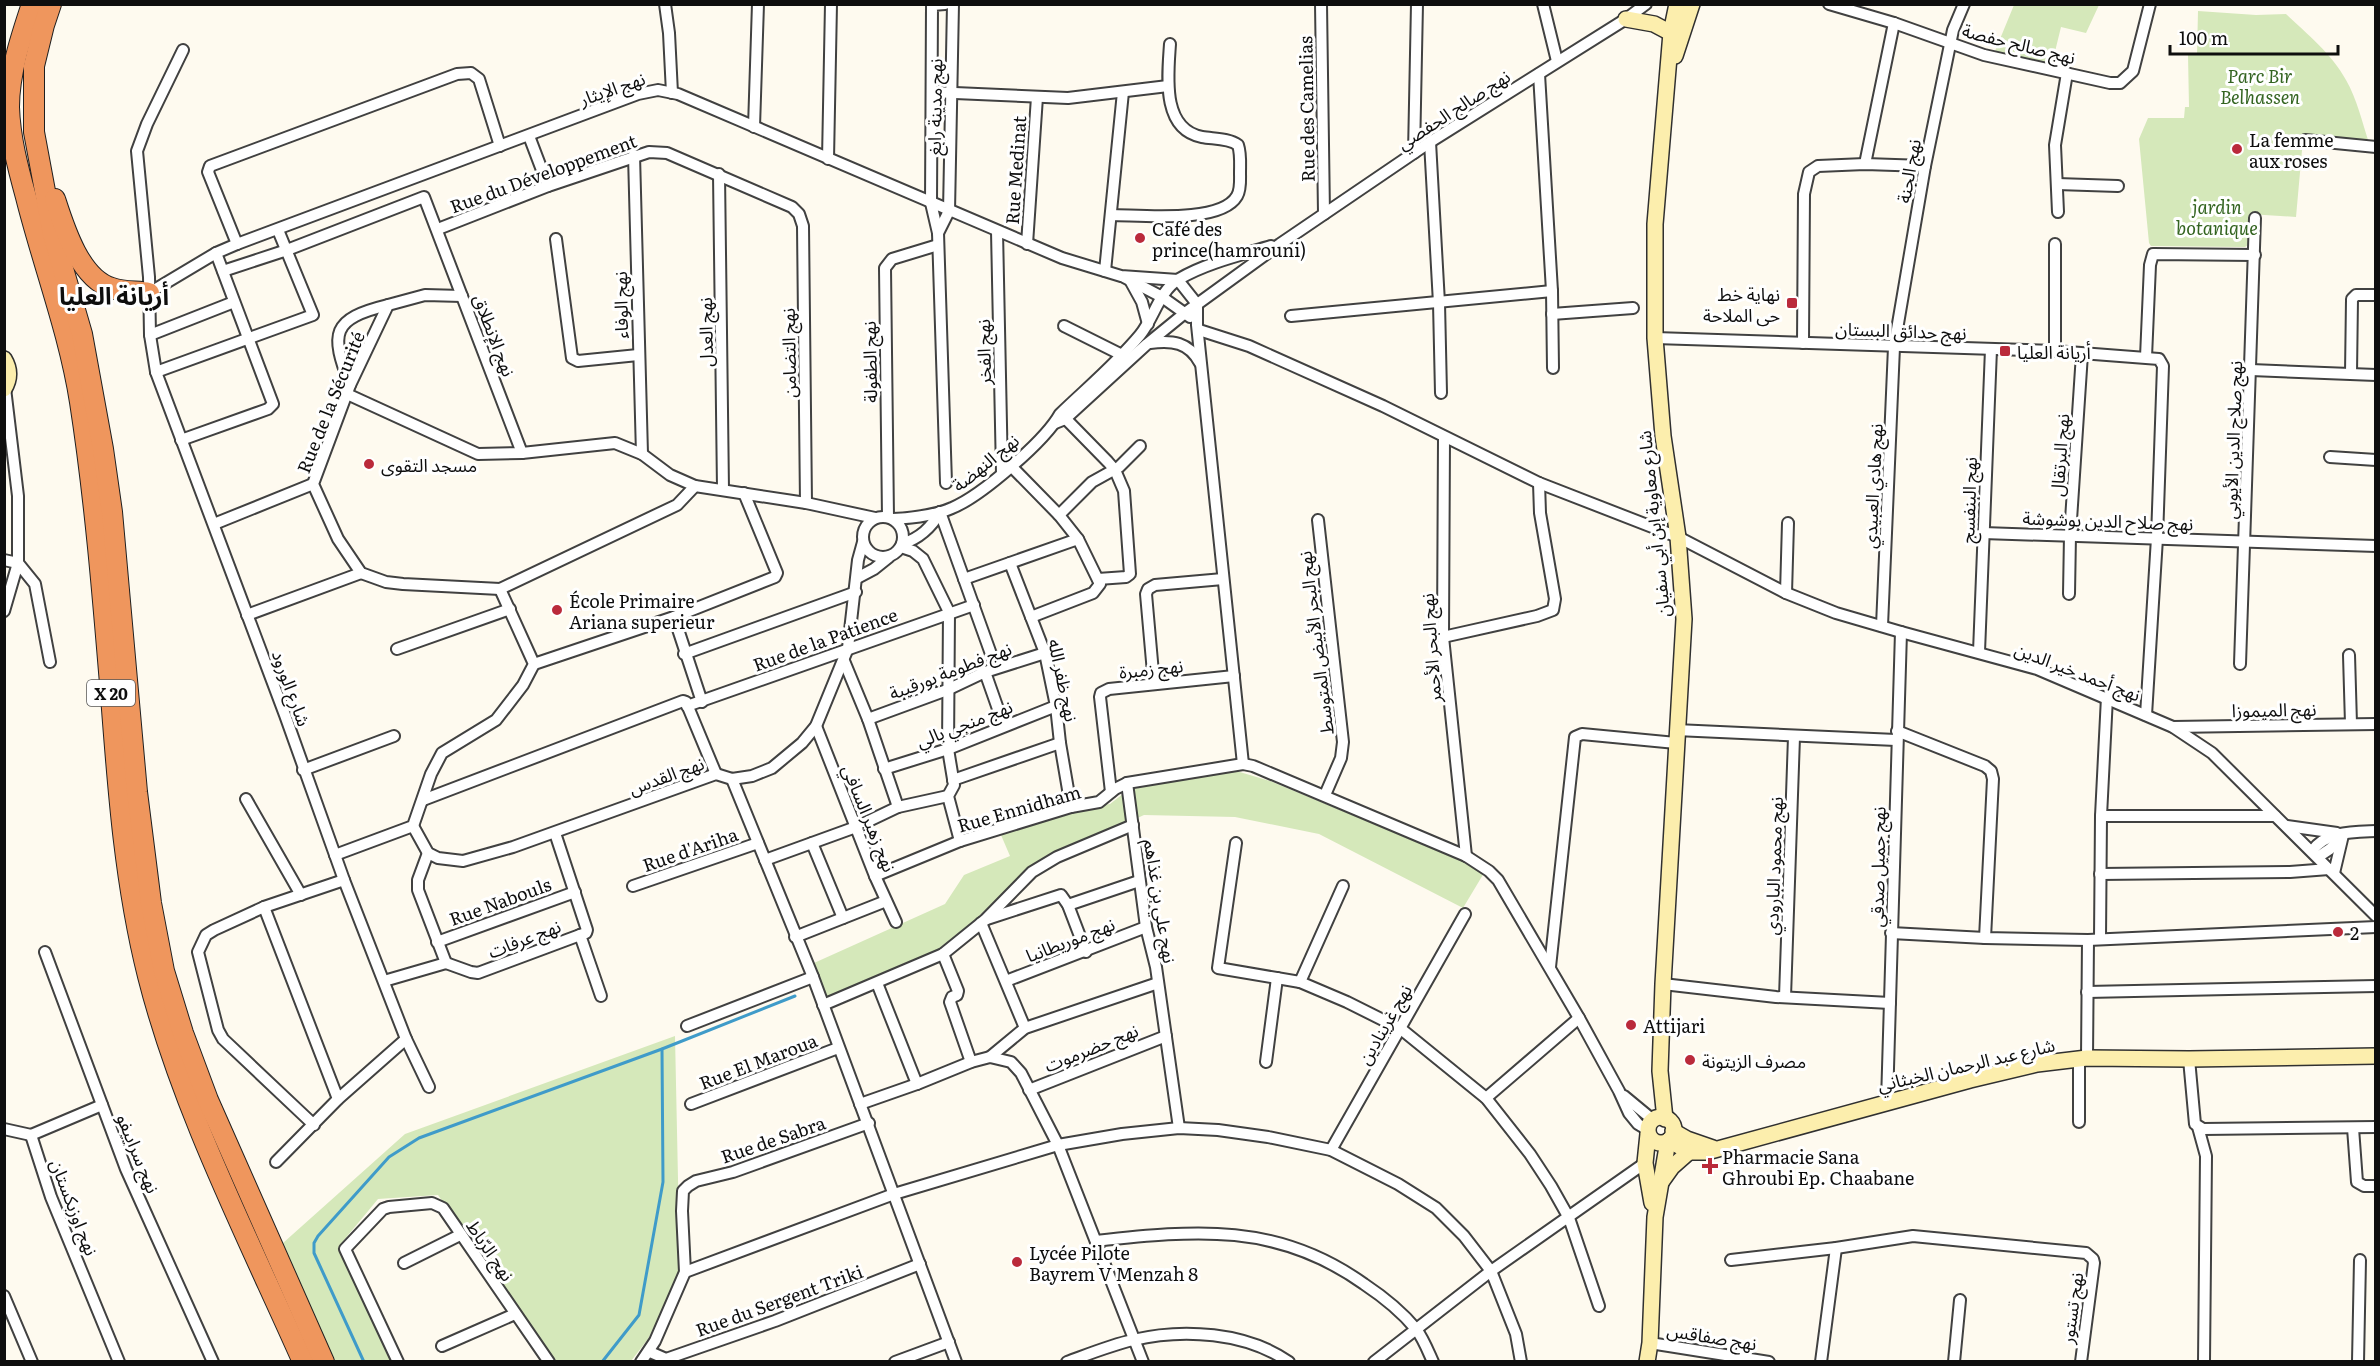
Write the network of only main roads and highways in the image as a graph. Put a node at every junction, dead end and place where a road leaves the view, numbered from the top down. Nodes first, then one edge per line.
1 (19, 4) edge
2 (32, 4) edge
3 (51, 4) edge
4 (1677, 4) edge
5 (1692, 4) edge
6 (1626, 19) road end
7 (1671, 33) junction
8 (1667, 81) junction
9 (9, 106) junction
10 (34, 132) junction
11 (4, 169) edge
12 (37, 243) junction
13 (149, 293) road end
14 (4, 359) edge
15 (5, 389) edge
16 (2376, 1056) edge
17 (1660, 1129) junction
18 (1716, 1149) junction
19 (1689, 1152) junction
20 (1659, 1186) junction
21 (1655, 1217) junction
22 (303, 1362) edge
23 (324, 1362) edge
24 (1647, 1362) edge

1 - 9 highway
2 - 9 highway, X 20
3 - 10 highway, X 20
4 - 7 main road, شارع معاوية إبن أبي سفيان
5 - 8 main road, شارع معاوية إبن أبي سفيان
6 - 7 main road
7 - 8 main road, شارع معاوية إبن أبي سفيان
8 - 17 main road, شارع معاوية إبن أبي سفيان
9 - 12 highway, X 20
10 - 13 highway
10 - 23 highway, X 20
11 - 12 highway
12 - 22 highway, X 20
14 - 15 main road
16 - 18 main road, شارع عبد الرحمان الخبثاني
17 - 18 main road
17 - 19 main road
17 - 20 main road, شارع معاوية إبن أبي سفيان
17 - 21 main road, شارع معاوية إبن أبي سفيان
18 - 19 main road, شارع عبد الرحمان الخبثاني
19 - 20 main road
20 - 21 main road, شارع معاوية إبن أبي سفيان
21 - 24 main road, شارع معاوية إبن أبي سفيان

